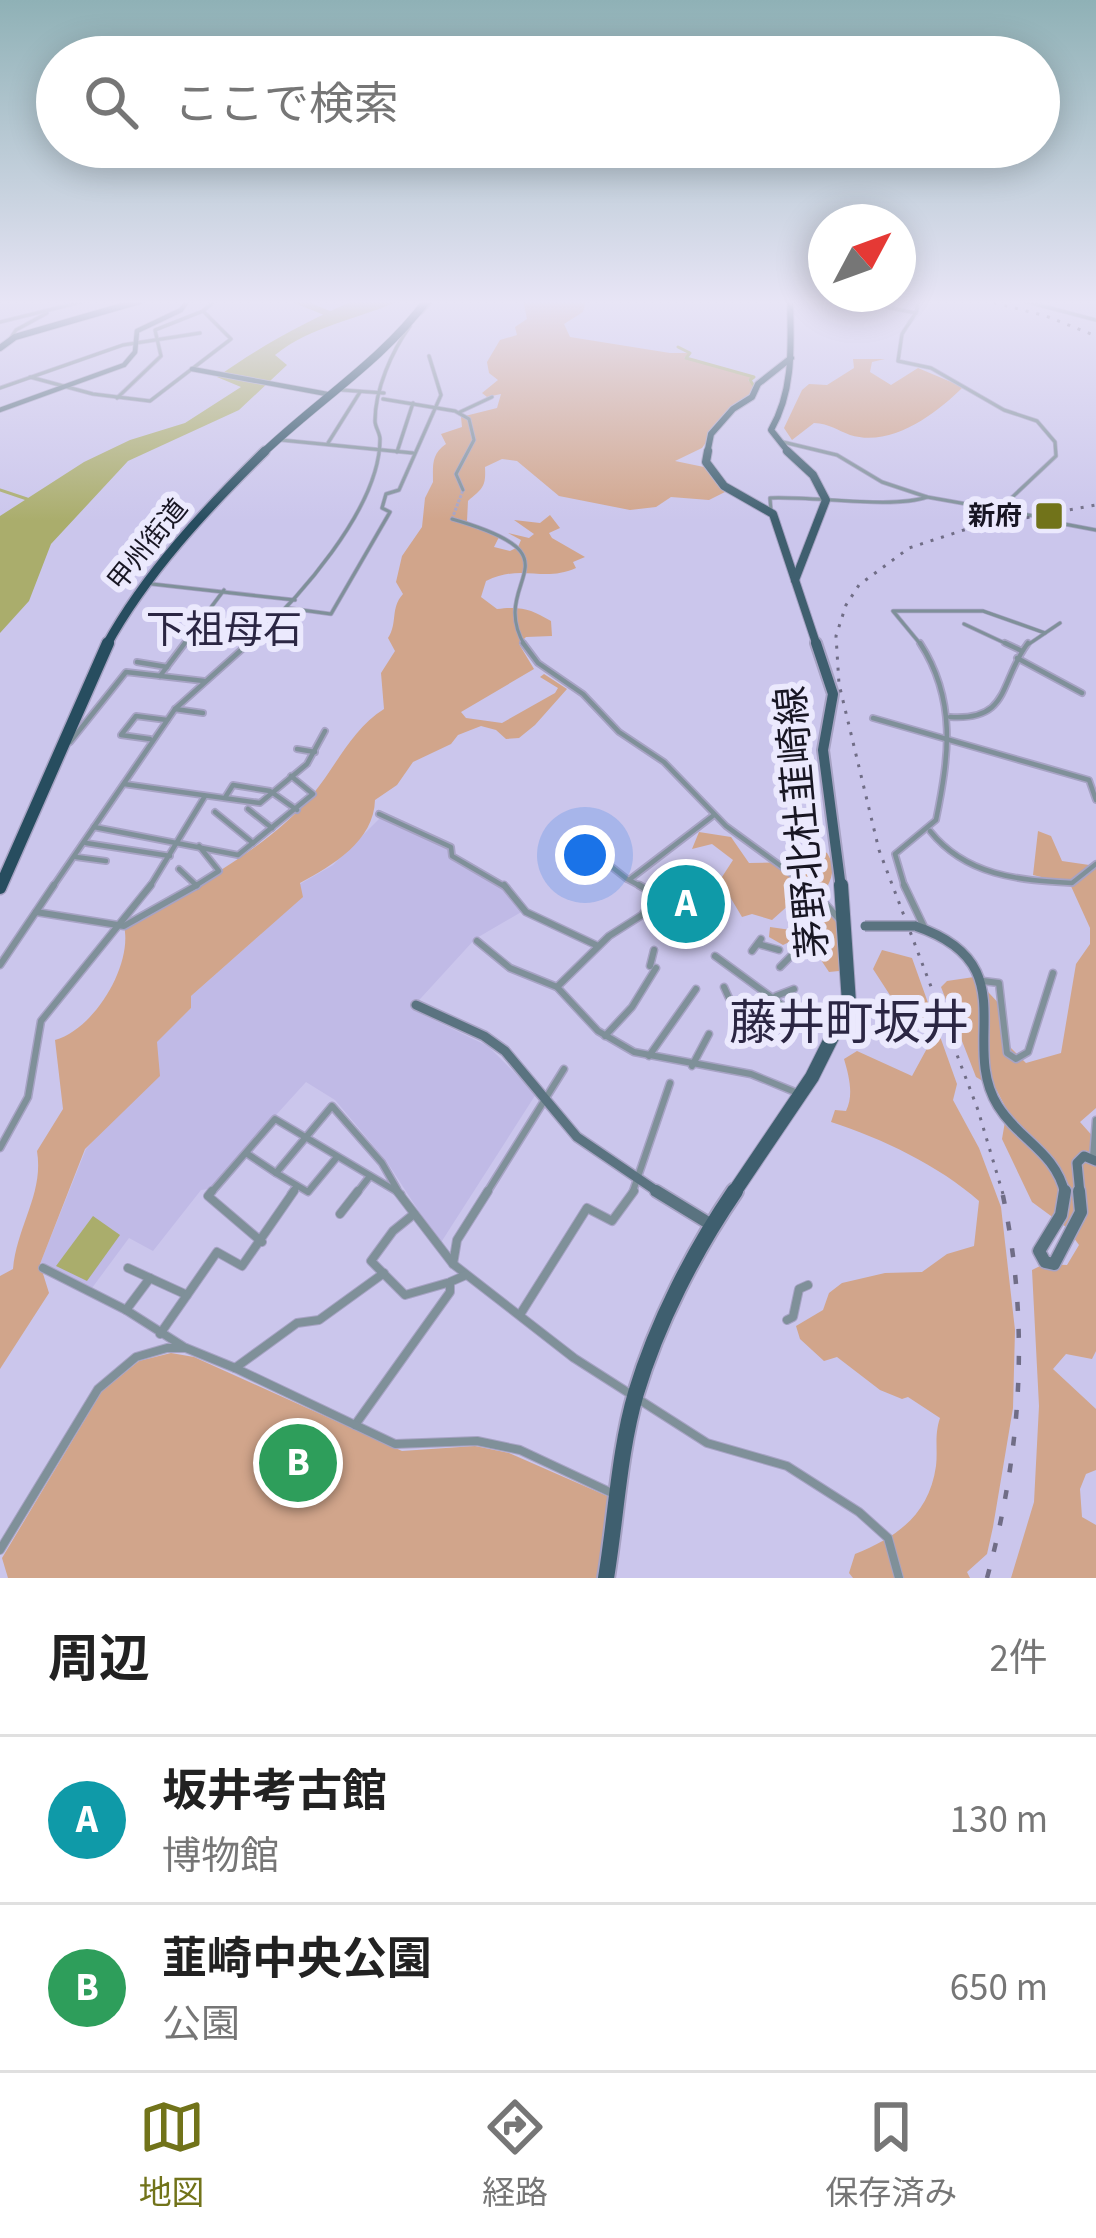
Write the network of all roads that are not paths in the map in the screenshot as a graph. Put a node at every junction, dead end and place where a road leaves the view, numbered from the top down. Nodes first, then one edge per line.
1 (38, 374) edge
2 (96, 374) edge
3 (142, 374) edge
4 (188, 374) edge
5 (218, 374) edge
6 (353, 374) edge
7 (387, 374) edge
8 (434, 374) edge
9 (771, 374) edge
10 (789, 374) edge
11 (941, 374) edge
12 (30, 376) junction
13 (61, 386) junction
14 (0, 388) edge
15 (360, 392) junction
16 (326, 394) junction
17 (383, 396) junction
18 (491, 397) dead end
19 (116, 398) junction
20 (413, 403) junction
21 (434, 407) junction
22 (0, 410) edge
23 (455, 411) junction
24 (773, 436) junction
25 (276, 440) junction
26 (327, 445) junction
27 (377, 450) junction
28 (397, 452) junction
29 (412, 453) junction
30 (463, 490) tunnel mouth
31 (826, 496) junction
32 (927, 496) junction
33 (985, 510) junction
34 (771, 512) junction
35 (1034, 516) dead end
36 (452, 519) dead end
37 (1043, 520) dead end
38 (1096, 523) edge
39 (1093, 530) edge
40 (146, 583) junction
41 (794, 583) junction
42 (224, 590) junction
43 (295, 600) junction
44 (287, 608) junction
45 (1060, 623) dead end
46 (964, 624) dead end
47 (1045, 633) junction
48 (1022, 651) junction
49 (1017, 658) junction
50 (137, 662) dead end
51 (167, 667) junction
52 (160, 676) junction
53 (204, 681) junction
54 (1082, 693) dead end
55 (175, 709) junction
56 (203, 713) dead end
57 (950, 716) junction
58 (873, 718) dead end
59 (167, 720) junction
60 (325, 731) dead end
61 (948, 737) junction
62 (154, 740) junction
63 (296, 749) dead end
64 (316, 752) junction
65 (55, 760) junction
66 (291, 776) junction
67 (124, 784) junction
68 (271, 790) junction
69 (205, 796) junction
70 (225, 799) junction
71 (1096, 800) edge
72 (248, 809) dead end
73 (297, 810) junction
74 (215, 812) dead end
75 (379, 814) dead end
76 (714, 815) junction
77 (94, 827) junction
78 (273, 829) junction
79 (928, 829) junction
80 (179, 841) junction
81 (84, 843) junction
82 (254, 844) junction
83 (199, 846) junction
84 (74, 856) junction
85 (170, 856) junction
86 (603, 860) dead end
87 (106, 861) dead end
88 (1096, 864) edge
89 (179, 869) dead end
90 (629, 880) junction
91 (1, 886) edge
92 (197, 886) junction
93 (677, 890) dead end
94 (667, 900) dead end
95 (706, 908) dead end
96 (36, 912) junction
97 (700, 920) dead end
98 (846, 926) junction
99 (116, 927) junction
100 (920, 927) junction
101 (477, 940) dead end
102 (757, 944) dead end
103 (598, 946) junction
104 (654, 950) dead end
105 (779, 950) dead end
106 (715, 956) dead end
107 (791, 956) dead end
108 (0, 965) edge
109 (780, 967) dead end
110 (1054, 974) dead end
111 (983, 980) junction
112 (557, 987) junction
113 (724, 987) dead end
114 (696, 989) dead end
115 (794, 989) dead end
116 (776, 996) junction
117 (729, 998) dead end
118 (416, 1005) dead end
119 (786, 1008) dead end
120 (709, 1034) dead end
121 (605, 1036) junction
122 (650, 1056) junction
123 (692, 1066) junction
124 (563, 1069) dead end
125 (670, 1083) dead end
126 (800, 1095) junction
127 (547, 1096) junction
128 (1096, 1120) edge
129 (305, 1137) junction
130 (0, 1148) edge
131 (246, 1153) junction
132 (337, 1157) junction
133 (1094, 1160) edge
134 (276, 1173) junction
135 (370, 1176) junction
136 (638, 1181) junction
137 (297, 1186) junction
138 (399, 1192) junction
139 (340, 1214) dead end
140 (414, 1214) junction
141 (712, 1225) junction
142 (262, 1242) junction
143 (453, 1264) junction
144 (43, 1268) dead end
145 (128, 1268) dead end
146 (384, 1273) junction
147 (466, 1275) junction
148 (151, 1278) junction
149 (450, 1282) junction
150 (808, 1285) dead end
151 (187, 1295) junction
152 (126, 1310) junction
153 (521, 1313) junction
154 (788, 1320) dead end
155 (160, 1334) junction
156 (186, 1348) junction
157 (235, 1368) junction
158 (635, 1396) junction
159 (355, 1425) junction
160 (619, 1497) junction
161 (0, 1550) edge
162 (606, 1578) edge
163 (899, 1578) edge

1 - 12 street
2 - 13 street
3 - 19 street
4 - 19 street
5 - 16 street
6 - 16 highway, 甲州街道
7 - 17 street
8 - 21 street
9 - 34 main road
10 - 24 main road
11 - 33 street
12 - 13 street
12 - 14 street
13 - 19 street
13 - 22 street
15 - 16 street
15 - 17 street
15 - 26 street
16 - 25 highway, 甲州街道
17 - 20 street
17 - 27 street
18 - 23 street
20 - 21 street
20 - 28 street
21 - 23 street
21 - 29 street
23 - 30 street
24 - 31 main road
24 - 32 street
25 - 26 street
25 - 40 highway, 甲州街道
26 - 27 street
27 - 28 street
27 - 43 street
28 - 29 street
29 - 44 street
31 - 32 street
31 - 34 street
31 - 41 main road
32 - 33 street
33 - 35 street
34 - 41 main road, 茅野北杜韮崎線
36 - 76 street
37 - 39 street
38 - 39 street
40 - 42 street
40 - 65 highway, 甲州街道
41 - 98 main road, 茅野北杜韮崎線
42 - 43 street
42 - 51 street
43 - 44 street
44 - 53 street
45 - 47 street
46 - 48 street
47 - 48 street
47 - 57 street
48 - 49 street
49 - 54 street
49 - 57 street
50 - 51 street
51 - 52 street
52 - 53 street
52 - 65 street
53 - 55 street
55 - 56 street
55 - 59 street
57 - 61 street
58 - 61 street
59 - 62 street
59 - 62 street
60 - 64 street
61 - 71 street
61 - 79 street
62 - 67 street
63 - 64 street
64 - 66 street
65 - 91 highway, 甲州街道
66 - 68 street
66 - 73 street
67 - 69 street
67 - 77 street
68 - 70 street
68 - 70 street
68 - 73 street
69 - 70 street
69 - 80 street
72 - 78 street
73 - 78 street
74 - 82 street
75 - 103 street
76 - 90 street
76 - 98 street
77 - 80 street
77 - 81 street
78 - 82 street
79 - 88 street
79 - 100 street
80 - 83 street
80 - 85 street
81 - 84 street
81 - 85 street
82 - 83 street
83 - 92 street
84 - 87 street
84 - 96 street
85 - 99 street
86 - 90 street
89 - 92 street
90 - 103 street
92 - 99 street
93 - 94 street
95 - 97 street
96 - 99 street
96 - 108 street
98 - 100 street, bridge
98 - 126 main road, 茅野北杜韮崎線
99 - 130 street
100 - 111 street
101 - 112 street
102 - 105 street
103 - 112 street
104 - 121 street
106 - 116 street
107 - 109 street
110 - 111 street
111 - 133 street
112 - 121 street
113 - 117 street
114 - 122 street
115 - 116 street
116 - 119 street
118 - 127 street
120 - 123 street
121 - 122 street
122 - 123 street
123 - 126 street
124 - 127 street
125 - 136 street
126 - 141 main road, 茅野北杜韮崎線
127 - 136 street
127 - 143 street
128 - 133 street
129 - 131 street
129 - 132 street
129 - 134 street
129 - 138 street
131 - 134 street
131 - 142 street
132 - 135 street
132 - 137 street
134 - 137 street
135 - 138 street
135 - 139 street
136 - 141 street
136 - 153 street
137 - 142 street
138 - 140 street
140 - 143 street
140 - 146 street
141 - 158 main road, 茅野北杜韮崎線
142 - 151 street
143 - 147 street
144 - 152 street
145 - 148 street
146 - 149 street
146 - 157 street
147 - 149 street
147 - 153 street
148 - 151 street
148 - 152 street
149 - 159 street
150 - 154 street
151 - 155 street
152 - 155 street
153 - 158 street
155 - 156 street
156 - 157 street
156 - 161 street
157 - 159 street
158 - 160 main road, 茅野北杜韮崎線
158 - 163 street
159 - 160 street
160 - 162 main road, 茅野北杜韮崎線

